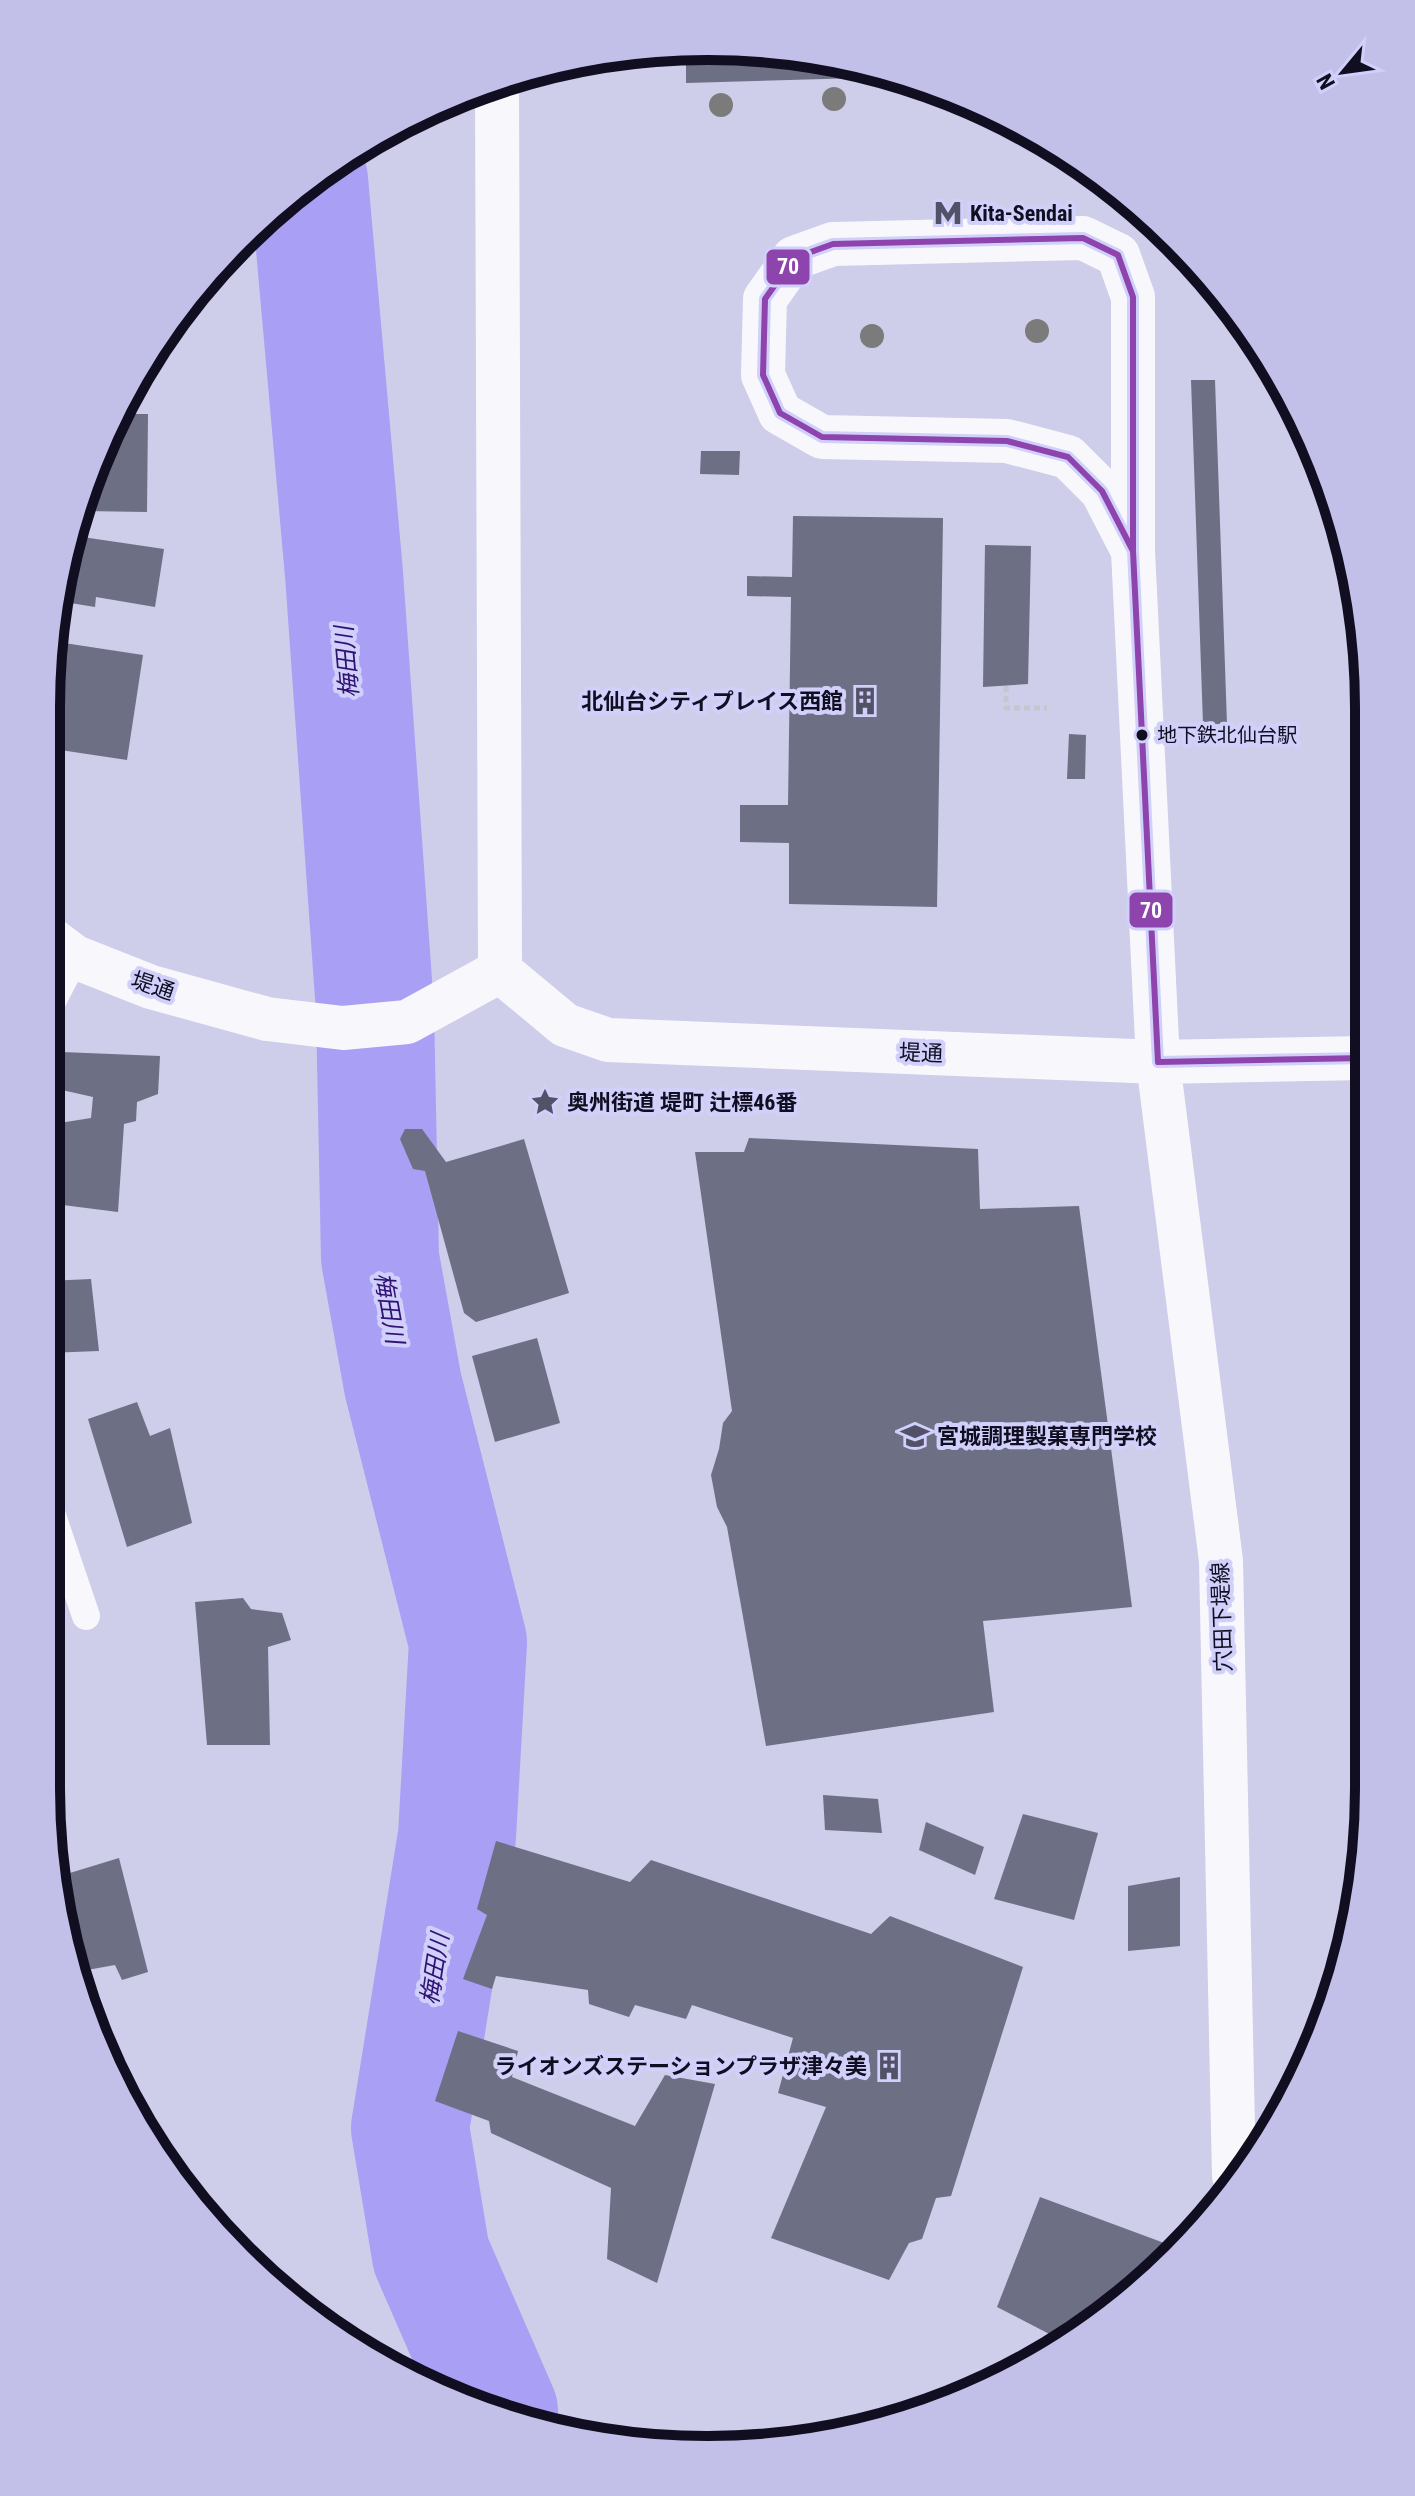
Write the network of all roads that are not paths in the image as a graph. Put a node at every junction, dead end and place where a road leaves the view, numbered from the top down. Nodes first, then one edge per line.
1 (497, 95) edge
2 (1133, 551) junction
3 (61, 947) edge
4 (500, 971) junction
5 (1355, 1058) edge
6 (1158, 1062) junction
7 (60, 1539) edge
8 (86, 1616) dead end
9 (1234, 2165) edge

1 - 4 street
2 - 2 street, 穴田下堤線
2 - 6 street, 穴田下堤線
3 - 4 street, 堤通
4 - 6 street, 堤通
5 - 6 street, 堤通
6 - 9 street, 穴田下堤線
7 - 8 lane

